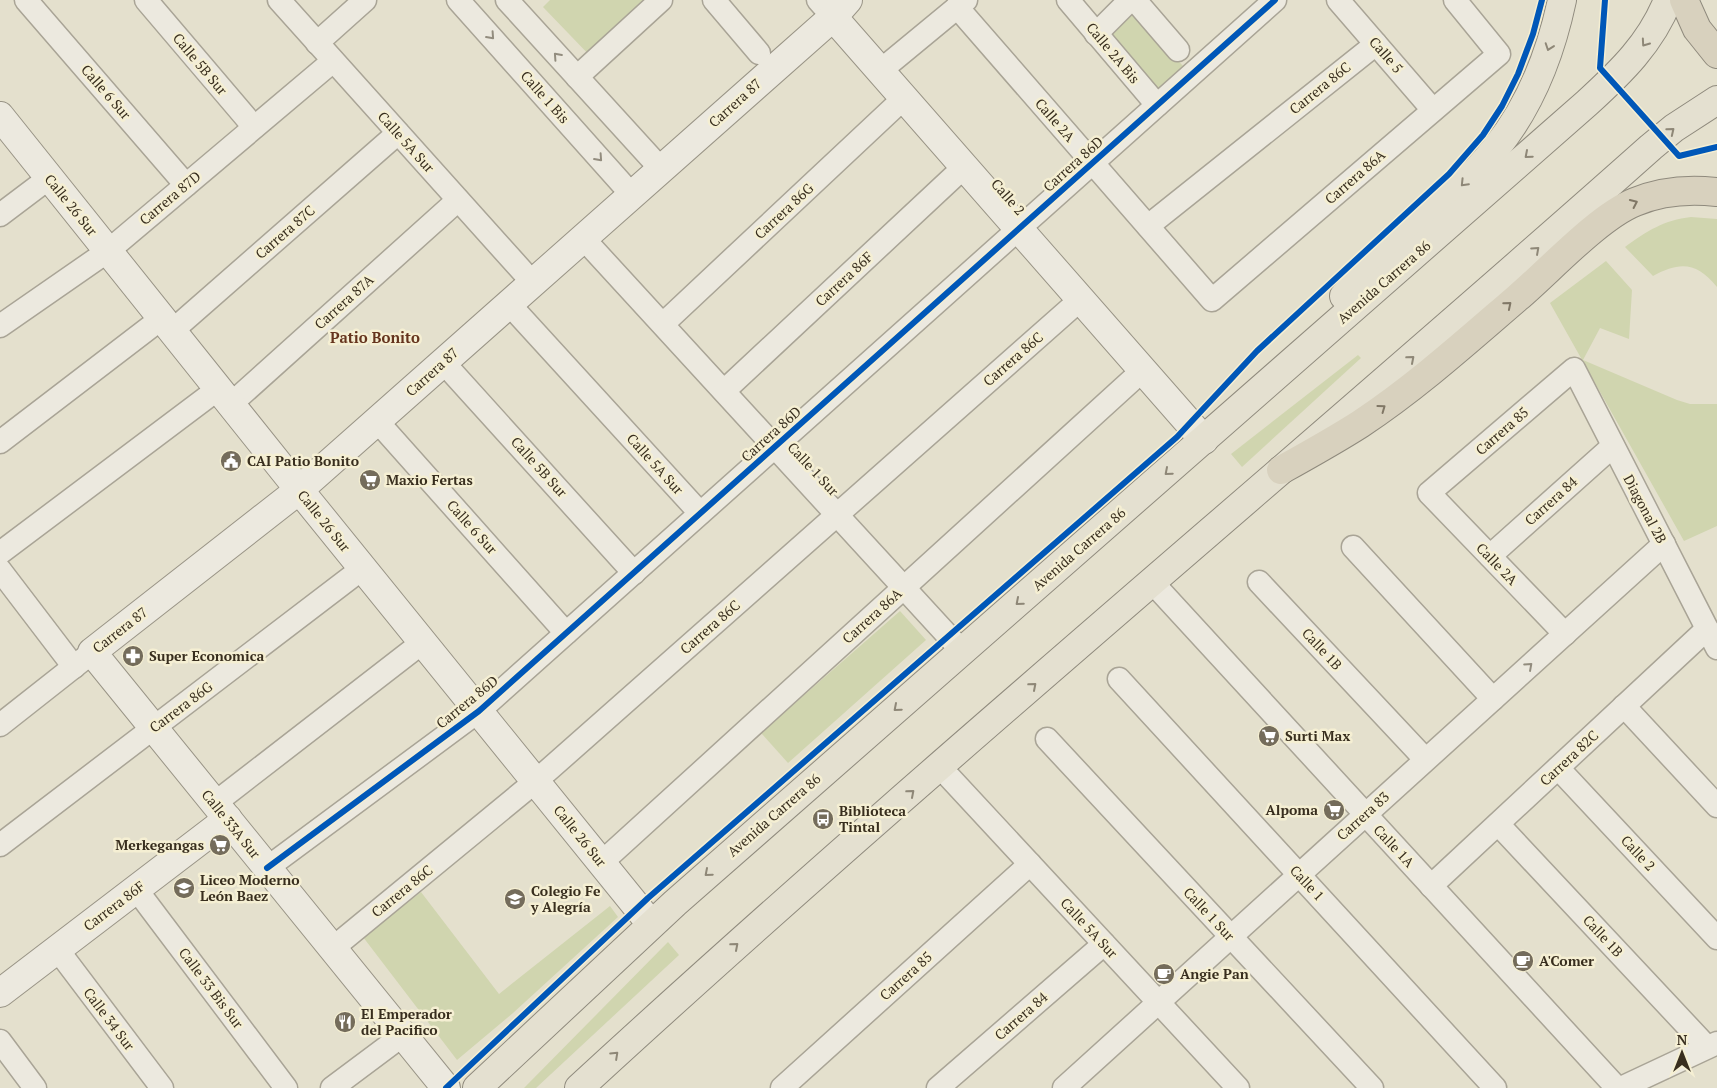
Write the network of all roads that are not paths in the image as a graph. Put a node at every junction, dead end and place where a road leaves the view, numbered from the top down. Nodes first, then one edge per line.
1 (26, 0) edge
2 (146, 0) edge
3 (279, 0) edge
4 (365, 0) edge
5 (458, 0) edge
6 (507, 0) edge
7 (661, 0) edge
8 (714, 0) edge
9 (1068, 0) edge
10 (1130, 0) edge
11 (1135, 0) edge
12 (1275, 0) edge
13 (1338, 0) edge
14 (1455, 0) edge
15 (1562, 0) edge
16 (1668, 0) edge
17 (1684, 0) edge
18 (962, 4) edge
19 (833, 6) edge
20 (1096, 34) junction
21 (317, 43) junction
22 (1376, 44) junction
23 (1178, 50) dead end
24 (759, 53) dead end
25 (1717, 54) edge
26 (333, 61) junction
27 (880, 71) junction
28 (576, 77) junction
29 (904, 98) junction
30 (1717, 100) edge
31 (1157, 105) junction
32 (1433, 110) junction
33 (0, 116) edge
34 (254, 127) junction
35 (398, 134) junction
36 (1093, 163) junction
37 (964, 167) junction
38 (661, 169) junction
39 (50, 178) junction
40 (186, 185) junction
41 (1717, 192) edge
42 (632, 195) junction
43 (458, 200) junction
44 (0, 215) edge
45 (1148, 226) junction
46 (1019, 229) junction
47 (584, 238) junction
48 (108, 250) junction
49 (533, 283) junction
50 (1081, 299) junction
51 (1212, 300) joint
52 (509, 304) junction
53 (167, 324) junction
54 (663, 324) junction
55 (0, 326) edge
56 (443, 362) junction
57 (1574, 369) joint
58 (1143, 370) junction
59 (724, 391) junction
60 (224, 396) junction
61 (1242, 407) junction
62 (377, 421) junction
63 (1204, 440) junction
64 (0, 442) edge
65 (775, 446) junction
66 (1613, 446) junction
67 (1282, 470) junction
68 (299, 490) junction
69 (1429, 493) joint
70 (700, 514) junction
71 (838, 514) junction
72 (1664, 544) junction
73 (1353, 547) dead end
74 (0, 553) edge
75 (1490, 556) junction
76 (363, 568) junction
77 (0, 570) edge
78 (634, 573) junction
79 (1152, 582) junction
80 (1259, 582) dead end
81 (904, 587) junction
82 (566, 633) junction
83 (1565, 634) junction
84 (1712, 639) edge
85 (423, 642) junction
86 (962, 651) junction
87 (83, 660) junction
88 (1119, 679) dead end
89 (1492, 699) junction
90 (1624, 706) junction
91 (479, 711) junction
92 (0, 726) edge
93 (154, 728) junction
94 (1047, 740) dead end
95 (1425, 760) junction
96 (940, 767) junction
97 (1558, 768) junction
98 (536, 781) junction
99 (1717, 806) edge
100 (221, 811) junction
101 (1365, 814) junction
102 (1498, 824) junction
103 (0, 845) edge
104 (602, 863) junction
105 (1030, 864) junction
106 (267, 868) junction
107 (1298, 874) junction
108 (1432, 886) junction
109 (136, 889) junction
110 (651, 924) junction
111 (1230, 936) junction
112 (1717, 938) edge
113 (1104, 944) junction
114 (333, 948) junction
115 (57, 949) junction
116 (0, 993) edge
117 (1158, 1002) junction
118 (403, 1035) junction
119 (0, 1041) edge
120 (1712, 1045) edge
121 (1225, 1083) edge
122 (35, 1088) edge
123 (162, 1088) edge
124 (286, 1088) edge
125 (332, 1088) edge
126 (446, 1088) edge
127 (477, 1088) edge
128 (579, 1088) edge
129 (782, 1088) edge
130 (938, 1088) edge
131 (1064, 1088) edge
132 (1372, 1088) edge
133 (1495, 1088) edge
134 (1617, 1088) edge
135 (1621, 1088) edge

1 - 40 street, Calle 6 Sur
2 - 34 street, Calle 5B Sur
3 - 21 street, Calle 5A Sur
4 - 21 street
5 -> 42 street, Calle 1 Bis
28 -> 6 street
7 - 28 street
8 - 24 street
9 - 20 street, Calle 2A Bis
10 - 20 street
11 - 23 street
12 - 31 street, Carrera 86D
13 - 22 street, Calle 5
14 - 32 street, Carrera 86A
15 -> 61 main road
16 -> 61 main road, Avenida Carrera 86
17 - 25 highway
18 - 27 street
18 - 36 street, Calle 2A
19 - 27 street, Calle 2
19 - 38 street, Carrera 87
20 - 31 street, Calle 2A Bis
21 - 26 street, Calle 5A Sur
22 - 32 street, Calle 5
22 - 45 street, Carrera 86C
26 - 34 street, Carrera 87D
26 - 35 street, Calle 5A Sur
27 - 29 street, Calle 2
28 - 38 street
29 - 37 street, Calle 2
29 - 54 street, Carrera 86G
67 -> 30 main road
31 - 36 street, Carrera 86D
32 - 51 street, Carrera 86A
33 - 39 street, Calle 26 Sur
34 - 40 street, Carrera 87D
35 - 43 street, Calle 5A Sur
35 - 53 street, Carrera 87C
36 - 45 street, Calle 2A
36 - 46 street, Carrera 86D
37 - 46 street, Calle 2
37 - 59 street, Carrera 86F
38 - 42 street, Carrera 87
39 - 44 street
39 - 48 street, Calle 26 Sur
40 - 48 street, Carrera 87D
67 -> 41 highway
42 - 47 street, Carrera 87
43 - 49 street, Calle 5A Sur
43 - 60 street, Carrera 87A
45 - 51 street, Calle 2A
46 - 50 street, Calle 2
46 - 65 street, Carrera 86D
47 - 49 street, Carrera 87
47 - 54 street, Calle 1 Sur
48 - 53 street, Calle 26 Sur
48 - 55 street, Carrera 87D
49 - 52 street, Carrera 87
50 - 58 street, Calle 2
50 - 71 street, Carrera 86C
52 - 56 street, Carrera 87
52 - 70 street, Calle 5A Sur
53 - 60 street, Calle 26 Sur
53 - 64 street, Carrera 87C
54 - 59 street, Calle 1 Sur
56 - 62 street, Carrera 87
56 - 78 street, Calle 5B Sur
57 - 66 street, Diagonal 2B
57 - 69 street, Carrera 85
58 - 63 street, Calle 2
58 - 81 street, Carrera 86A
59 - 65 street, Calle 1 Sur
60 - 68 street, Calle 26 Sur
60 - 74 street, Carrera 87A
61 - 63 main road, Avenida Carrera 86
62 - 68 street, Carrera 87
62 - 82 street, Calle 6 Sur
63 -> 86 main road, Avenida Carrera 86
65 - 70 street, Carrera 86D
65 - 71 street, Calle 1 Sur
66 - 72 street, Diagonal 2B
66 - 75 street, Carrera 84
67 - 79 main road
68 - 76 street, Calle 26 Sur
68 - 87 street, Carrera 87
69 - 75 street, Calle 2A
70 - 78 street, Carrera 86D
71 - 81 street, Calle 1 Sur
71 - 98 street, Carrera 86C
72 - 83 street, Carrera 83
72 - 84 street, Diagonal 2B
73 - 89 street
75 - 83 street, Calle 2A
76 - 85 street, Calle 26 Sur
76 - 93 street, Carrera 86G
77 - 87 street, Calle 33A Sur
78 - 82 street, Carrera 86D
96 -> 79 main road
79 - 101 street, Calle 1A
80 - 95 street, Calle 1B
81 - 86 street, Calle 1 Sur
81 - 104 street, Carrera 86A
82 - 91 street, Carrera 86D
89 -> 83 street, Carrera 83
84 - 90 street, Carrera 82C
85 - 91 street, Calle 26 Sur
85 - 100 street, Carrera 86F
86 -> 110 main road, Avenida Carrera 86
87 - 92 street, Carrera 87
87 - 93 street, Calle 33A Sur
88 - 107 street, Calle 1
89 - 95 street, Carrera 83
90 - 97 street, Carrera 82C
90 - 99 street
91 - 98 street, Calle 26 Sur
91 - 106 street, Carrera 86D
93 - 100 street, Calle 33A Sur
93 - 103 street, Carrera 86G
94 - 111 street, Calle 1 Sur
95 - 101 street, Carrera 83
96 - 105 street, Calle 5A Sur
128 -> 96 main road
97 - 102 street, Carrera 82C
97 - 112 street, Calle 2
98 - 104 street, Calle 26 Sur
98 - 114 street, Carrera 86C
100 - 106 street, Calle 33A Sur
100 - 109 street, Carrera 86F
101 - 107 street, Carrera 83
101 - 108 street, Calle 1A
102 - 108 street, Carrera 82C
102 - 120 street, Calle 1B
104 - 110 street, Calle 26 Sur
105 - 113 street, Calle 5A Sur
105 - 129 street, Carrera 85
106 - 114 street, Calle 33A Sur
107 - 111 street, Carrera 83
107 - 133 street, Calle 1
108 - 134 street, Calle 1A
109 - 115 street, Carrera 86F
109 - 124 street, Calle 33 Bis Sur
110 - 127 main road, Avenida Carrera 86
111 - 117 street, Carrera 83
111 - 132 street, Calle 1 Sur
113 - 117 street, Calle 5A Sur
113 - 130 street, Carrera 84
114 - 118 street, Calle 33A Sur
115 - 116 street, Carrera 86F
115 - 123 street, Calle 34 Sur
117 - 121 street, Calle 5A Sur
117 - 131 street, Carrera 83
118 - 125 street
118 - 126 street, Calle 33A Sur
119 - 122 street
120 - 135 street

